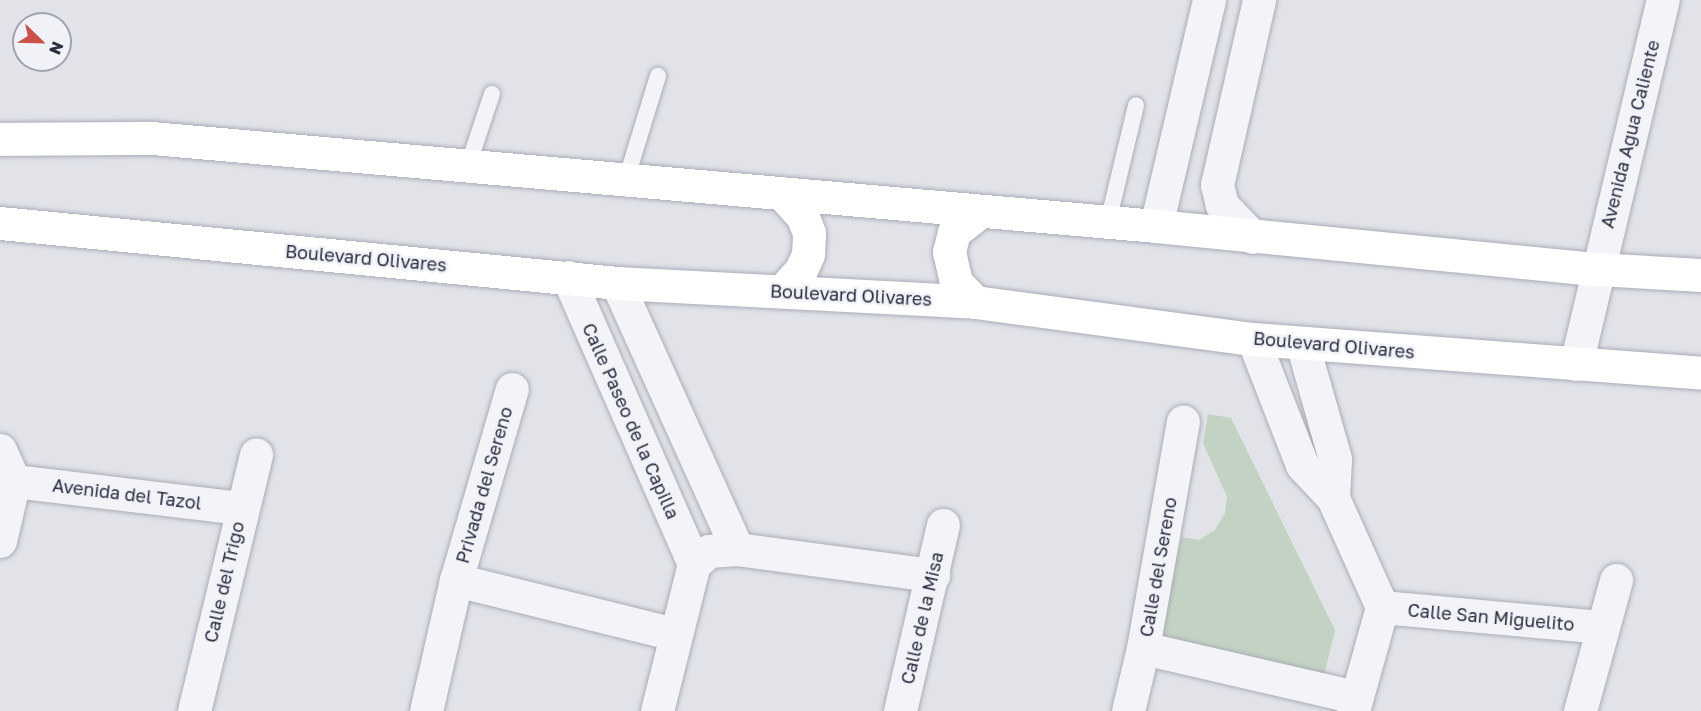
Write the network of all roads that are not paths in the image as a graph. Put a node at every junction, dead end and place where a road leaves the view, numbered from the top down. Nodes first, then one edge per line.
1 (1209, 0) edge
2 (1259, 0) edge
3 (1663, 0) edge
4 (658, 76) dead end
5 (492, 94) dead end
6 (1136, 105) dead end
7 (0, 139) edge
8 (468, 166) junction
9 (626, 180) junction
10 (782, 194) junction
11 (980, 212) junction
12 (1108, 222) junction
13 (0, 223) edge
14 (1156, 226) junction
15 (1253, 237) junction
16 (1597, 269) junction
17 (1701, 275) edge
18 (568, 277) junction
19 (617, 283) junction
20 (782, 291) junction
21 (975, 302) junction
22 (1253, 339) junction
23 (1302, 343) junction
24 (1576, 364) junction
25 (1701, 373) edge
26 (512, 389) dead end
27 (1183, 422) dead end
28 (0, 450) edge
29 (256, 454) dead end
30 (14, 481) junction
31 (1333, 498) junction
32 (241, 508) junction
33 (943, 525) dead end
34 (0, 541) edge
35 (713, 555) junction
36 (933, 575) junction
37 (456, 580) junction
38 (1616, 580) dead end
39 (1382, 607) junction
40 (1600, 627) junction
41 (674, 634) junction
42 (1143, 648) junction
43 (1355, 704) edge
44 (194, 711) edge
45 (426, 711) edge
46 (657, 711) edge
47 (900, 711) edge
48 (1128, 711) edge
49 (1580, 711) edge

1 - 14 street
2 - 15 street
3 - 16 street, Avenida Agua Caliente
4 - 9 lane
5 - 8 lane
6 - 12 lane
7 - 8 street
8 - 9 street
9 - 10 street
10 - 11 street
10 - 20 street
11 - 12 street
11 - 21 street
12 - 14 street
13 - 18 street, Boulevard Olivares
14 - 15 street
15 - 16 street
16 - 17 street
16 - 24 street, Avenida Agua Caliente
18 - 19 street, Boulevard Olivares
18 - 35 street, Calle Paseo de la Capilla
19 - 20 street, Boulevard Olivares
19 - 35 street
20 - 21 street, Boulevard Olivares
21 - 22 street, Boulevard Olivares
22 - 23 street, Boulevard Olivares
22 - 31 street
23 - 24 street, Boulevard Olivares
23 - 31 street
24 - 25 street, Boulevard Olivares
26 - 37 street, Privada del Sereno
27 - 42 street, Calle del Sereno
28 - 30 street
29 - 32 street, Calle del Trigo
30 - 32 street, Avenida del Tazol
30 - 34 street
31 - 39 street
32 - 44 street, Calle del Trigo
33 - 36 street, Calle de la Misa
35 - 36 street
35 - 41 street
36 - 47 street, Calle de la Misa
37 - 41 street
37 - 45 street
38 - 40 street
39 - 40 street, Calle San Miguelito
39 - 43 street
40 - 49 street
41 - 46 street
42 - 43 street
42 - 48 street, Calle del Sereno

